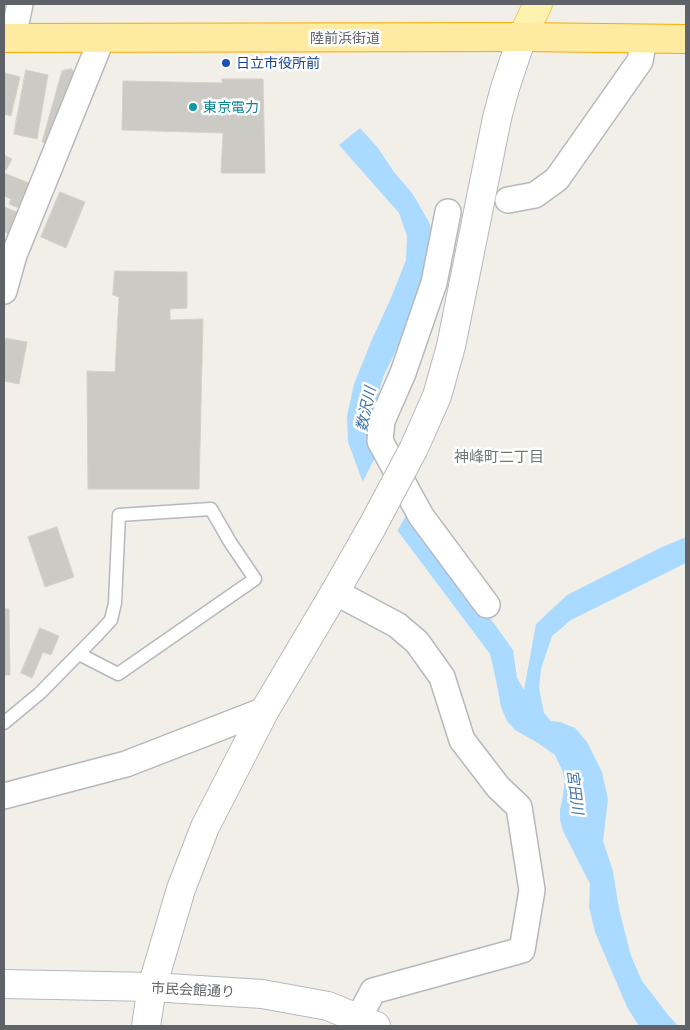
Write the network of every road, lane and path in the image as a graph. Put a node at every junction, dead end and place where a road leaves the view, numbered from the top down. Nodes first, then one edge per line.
1 (20, 4) edge
2 (538, 4) edge
3 (522, 37) junction
4 (8, 38) edge
5 (102, 38) junction
6 (686, 38) edge
7 (644, 39) junction
8 (508, 200) dead end
9 (448, 212) dead end
10 (4, 291) edge
11 (336, 592) junction
12 (487, 605) dead end
13 (79, 654) junction
14 (264, 710) junction
15 (4, 723) edge
16 (4, 796) edge
17 (4, 984) edge
18 (152, 987) junction
19 (367, 1022) edge
20 (146, 1026) edge

1 - 4 street
2 - 3 main road
3 - 5 highway, 陸前浜街道
3 - 7 highway, 陸前浜街道
3 - 11 street, bridge
4 - 5 highway, 陸前浜街道
5 - 10 street
6 - 7 highway, 陸前浜街道
7 - 8 street
9 - 12 street
11 - 14 street
11 - 19 street
13 - 13 lane
13 - 15 lane
14 - 16 street
14 - 18 street
17 - 18 street, 市民会館通り
18 - 19 street, 市民会館通り
18 - 20 street

